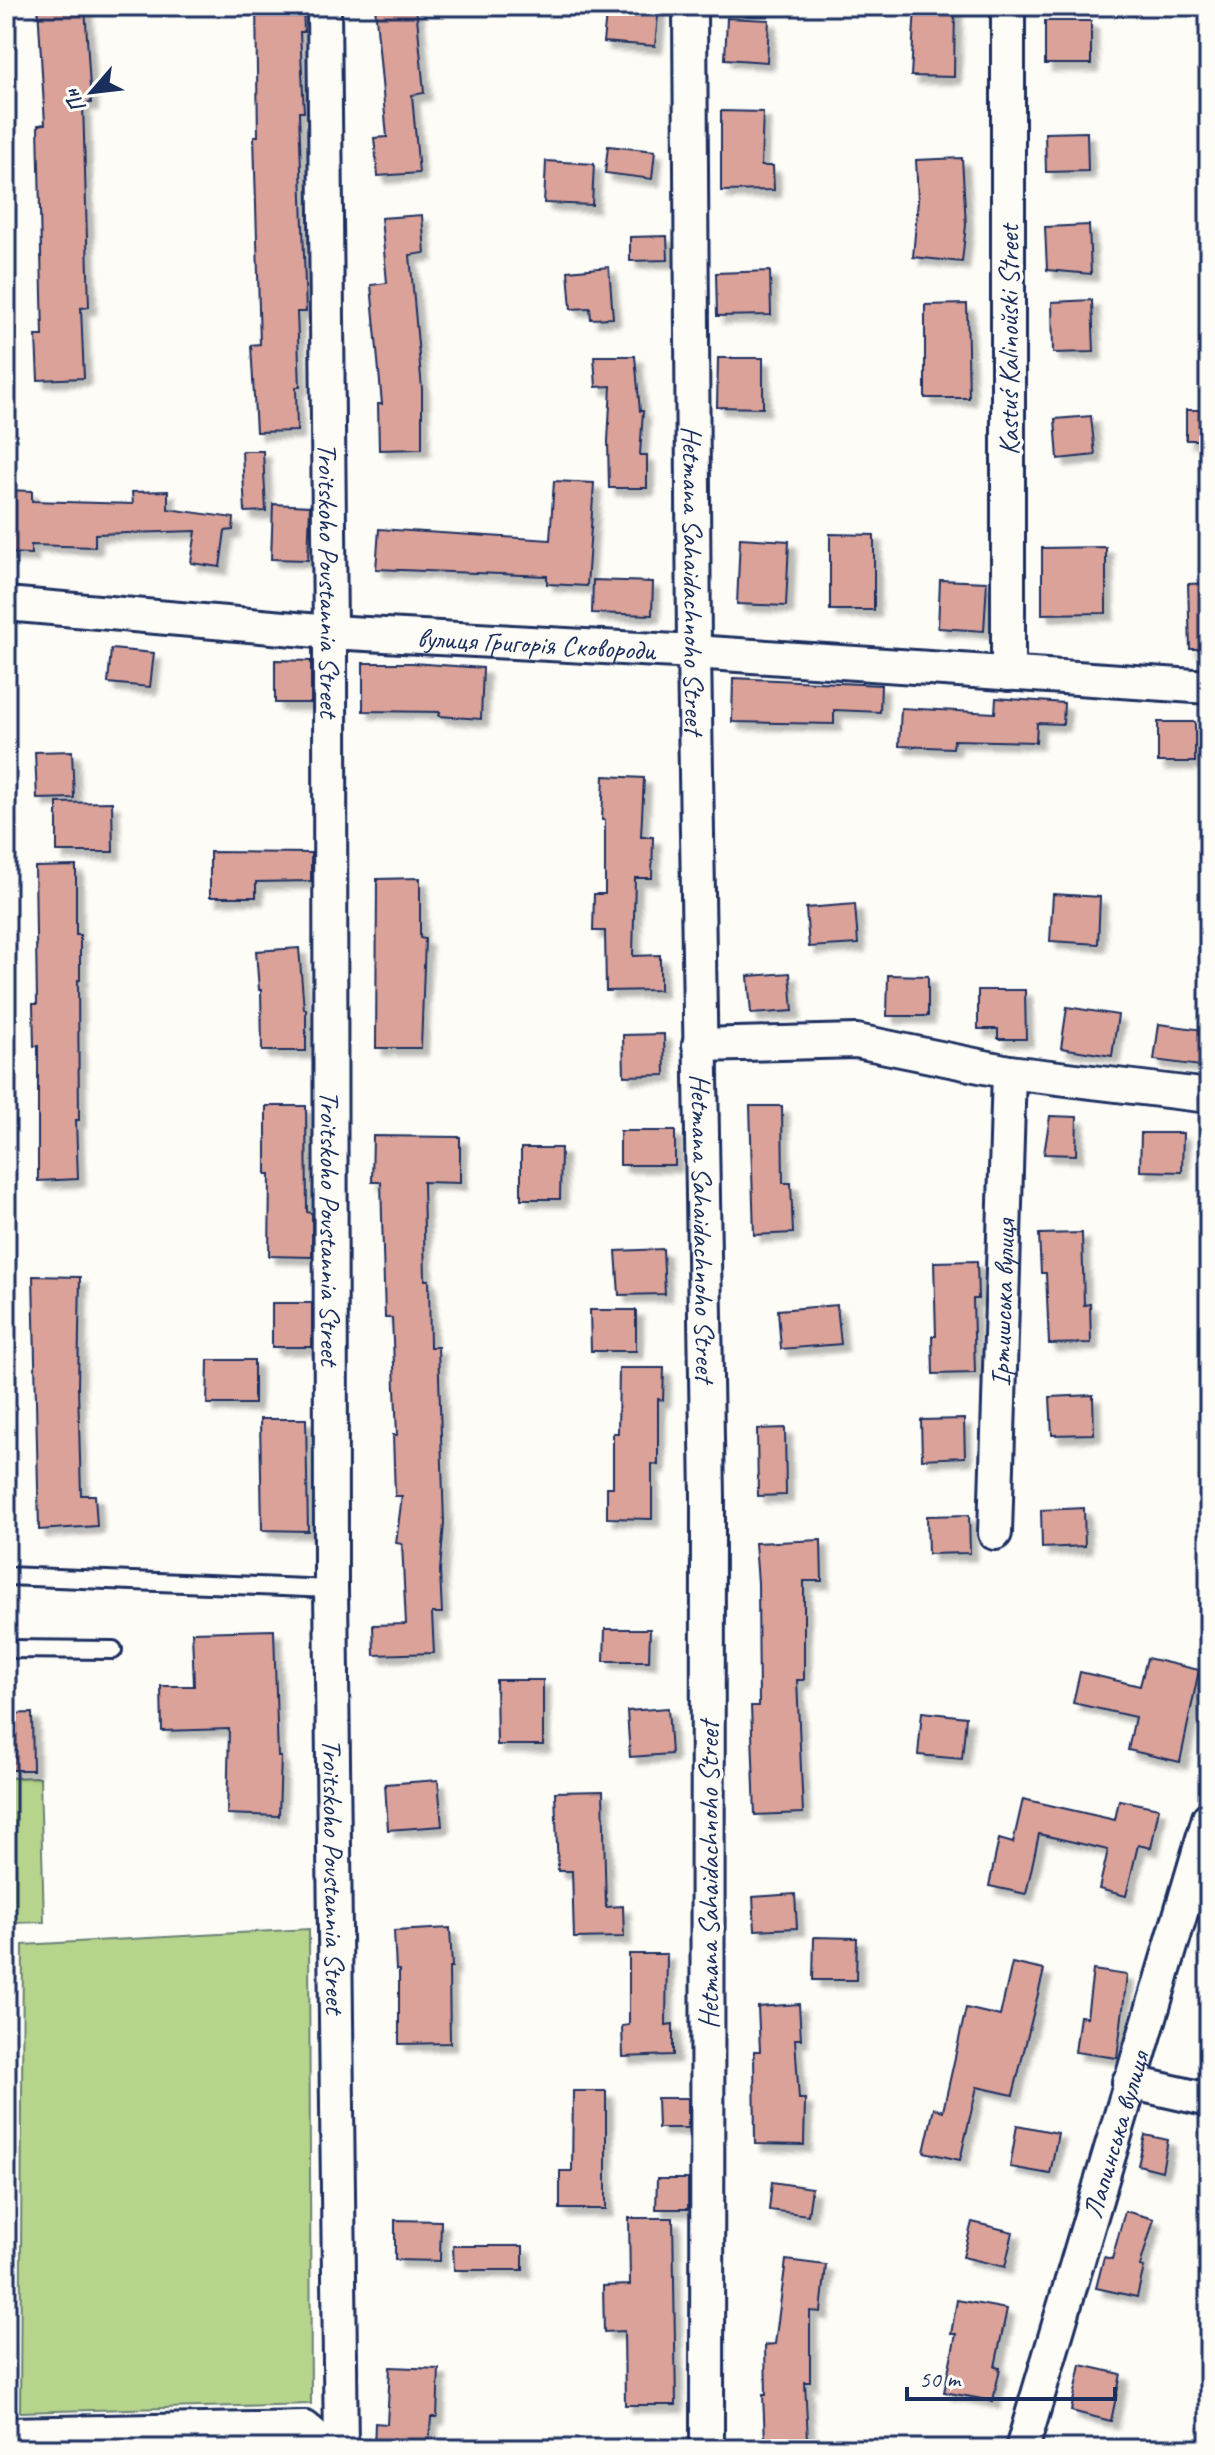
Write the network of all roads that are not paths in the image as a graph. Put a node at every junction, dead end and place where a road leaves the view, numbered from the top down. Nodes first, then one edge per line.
1 (324, 6) edge
2 (690, 6) edge
3 (1008, 6) edge
4 (6, 604) edge
5 (330, 632) junction
6 (694, 652) junction
7 (1008, 674) junction
8 (1209, 687) edge
9 (699, 1045) junction
10 (1009, 1072) junction
11 (1209, 1096) edge
12 (995, 1533) dead end
13 (6, 1576) edge
14 (331, 1589) junction
15 (6, 1649) edge
16 (113, 1650) dead end
17 (1209, 1818) edge
18 (1129, 2082) junction
19 (1209, 2100) edge
20 (6, 2434) edge
21 (330, 2449) edge
22 (341, 2449) edge
23 (707, 2449) edge
24 (1023, 2449) edge

1 - 5 street, Troitskoho Povstannia Street
2 - 6 street, Hetmana Sahaidachnoho Street
3 - 7 street, Kastuś Kalinoŭski Street
4 - 5 street, вулиця Григорія Сковороди
5 - 6 street, вулиця Григорія Сковороди
5 - 14 street, Troitskoho Povstannia Street
6 - 7 street, вулиця Григорія Сковороди
6 - 9 street, Hetmana Sahaidachnoho Street
7 - 8 street, вулиця Григорія Сковороди
9 - 10 street
9 - 23 street, Hetmana Sahaidachnoho Street
10 - 11 street
10 - 12 street, Іртишська вулиця
13 - 14 lane
14 - 22 street, Troitskoho Povstannia Street
15 - 16 lane
17 - 18 street, Лапинська вулиця
18 - 19 street
18 - 24 street, Лапинська вулиця
20 - 21 street

